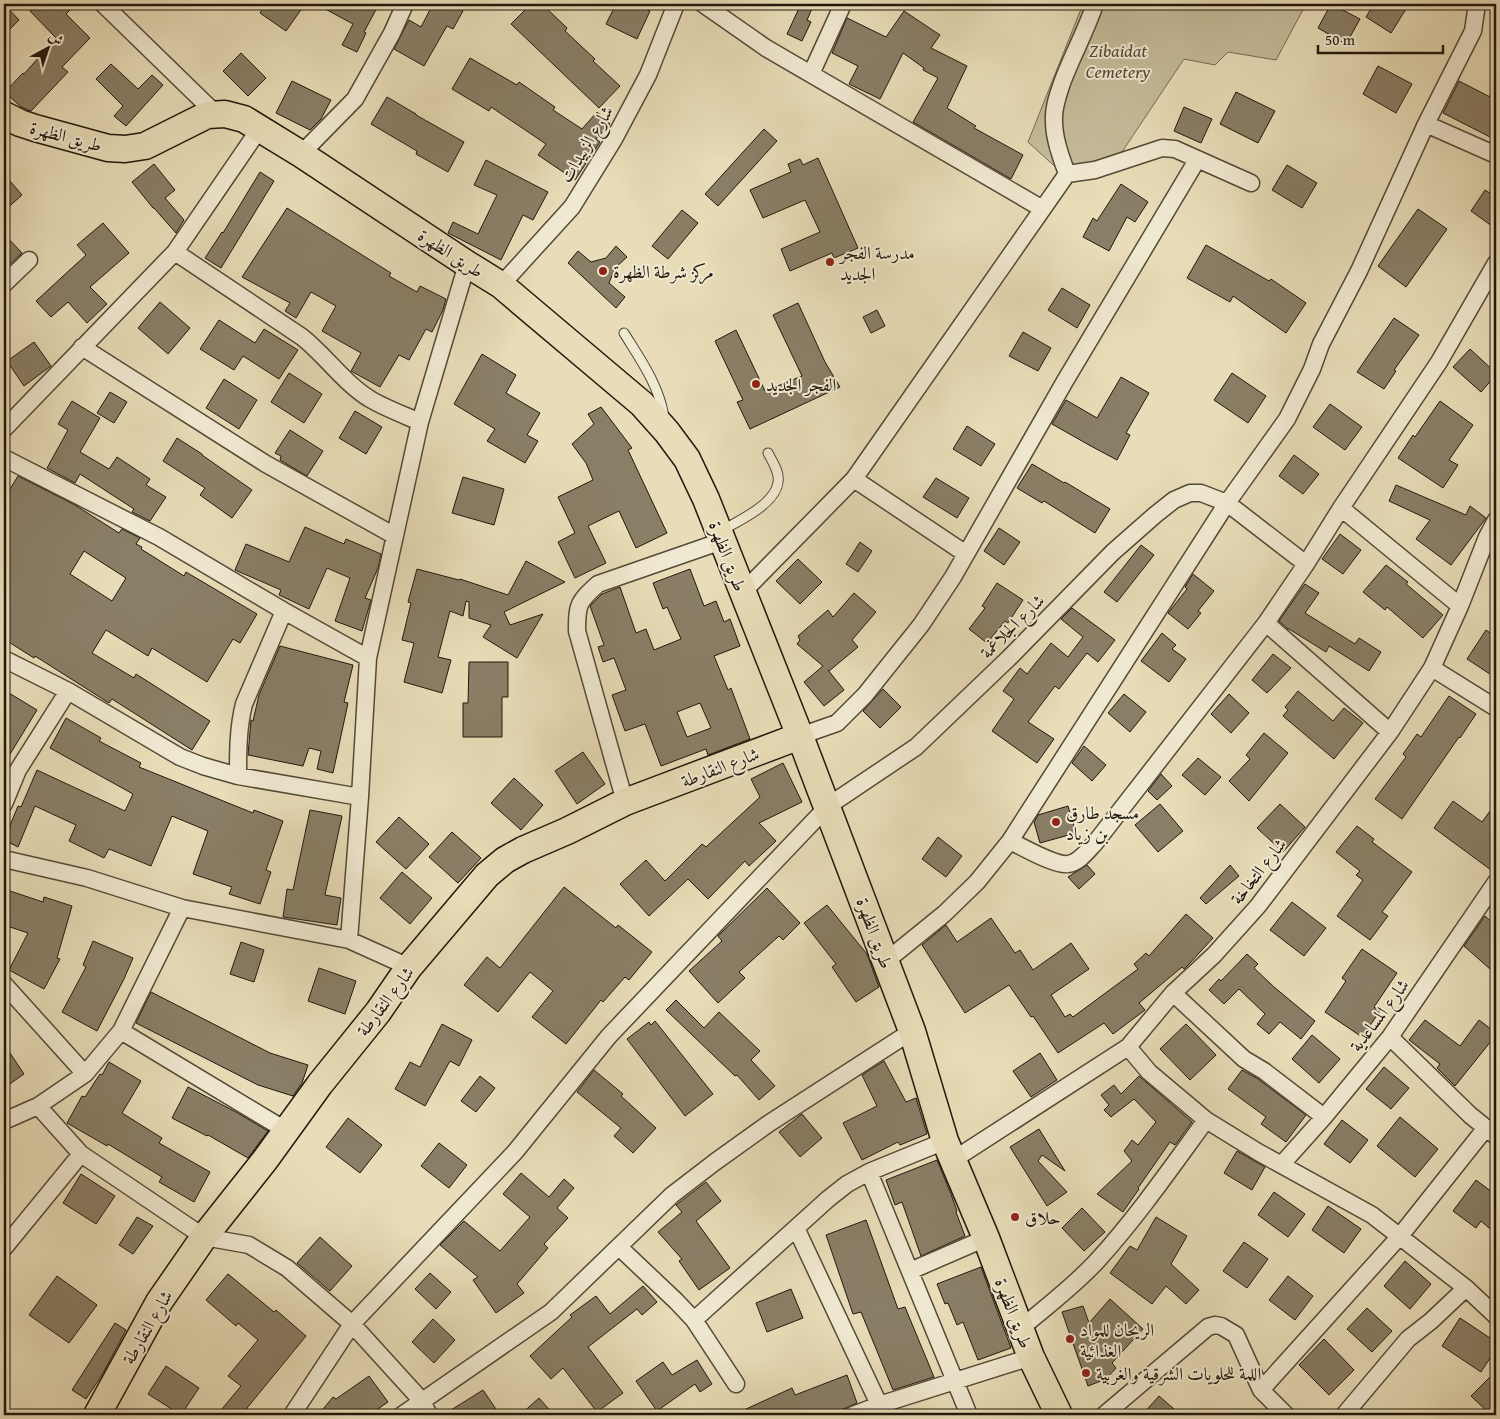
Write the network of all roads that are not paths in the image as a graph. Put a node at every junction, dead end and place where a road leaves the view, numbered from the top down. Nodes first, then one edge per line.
1 (103, 4) edge
2 (406, 4) edge
3 (676, 4) edge
4 (702, 4) edge
5 (843, 4) edge
6 (1095, 4) edge
7 (1477, 4) edge
8 (811, 74) junction
9 (216, 114) junction
10 (4, 115) edge
11 (1426, 124) junction
12 (260, 128) junction
13 (301, 154) junction
14 (1496, 155) edge
15 (1197, 160) junction
16 (1067, 174) junction
17 (1251, 183) dead end
18 (1041, 208) junction
19 (175, 252) junction
20 (30, 260) dead end
21 (1496, 263) edge
22 (467, 264) junction
23 (4, 284) edge
24 (501, 285) junction
25 (624, 333) dead end
26 (82, 347) junction
27 (420, 422) junction
28 (4, 429) edge
29 (667, 432) junction
30 (768, 453) dead end
31 (4, 458) edge
32 (854, 479) junction
33 (1227, 503) junction
34 (1340, 508) junction
35 (1496, 520) edge
36 (396, 536) junction
37 (720, 537) junction
38 (966, 554) junction
39 (1306, 564) junction
40 (742, 593) junction
41 (1460, 606) junction
42 (284, 611) junction
43 (1266, 623) junction
44 (368, 658) junction
45 (4, 659) edge
46 (1432, 668) junction
47 (68, 691) junction
48 (1496, 708) edge
49 (1390, 732) junction
50 (800, 736) junction
51 (238, 776) junction
52 (360, 797) junction
53 (625, 802) junction
54 (4, 804) edge
55 (828, 806) junction
56 (1010, 841) junction
57 (4, 860) edge
58 (1496, 882) edge
59 (182, 908) junction
60 (349, 940) junction
61 (886, 961) junction
62 (409, 967) junction
63 (4, 984) edge
64 (1173, 993) junction
65 (121, 1030) junction
66 (912, 1031) junction
67 (1390, 1037) junction
68 (1128, 1047) junction
69 (85, 1074) junction
70 (38, 1106) junction
71 (1324, 1117) junction
72 (1206, 1120) junction
73 (4, 1121) edge
74 (287, 1130) junction
75 (1491, 1132) edge
76 (949, 1150) junction
77 (81, 1154) junction
78 (1282, 1164) junction
79 (869, 1172) junction
80 (796, 1228) junction
81 (1400, 1236) junction
82 (204, 1237) junction
83 (986, 1238) junction
84 (4, 1248) edge
85 (619, 1248) junction
86 (910, 1271) junction
87 (1466, 1288) junction
88 (1496, 1316) edge
89 (694, 1320) junction
90 (352, 1324) junction
91 (1020, 1329) junction
92 (1031, 1357) junction
93 (955, 1382) junction
94 (736, 1384) dead end
95 (1261, 1390) junction
96 (425, 1408) edge
97 (881, 1410) edge
98 (97, 1415) edge
99 (292, 1415) edge
100 (402, 1415) edge
101 (853, 1415) edge
102 (969, 1415) edge
103 (1059, 1415) edge
104 (1104, 1415) edge
105 (1286, 1415) edge
106 (1344, 1415) edge

1 - 9 street
2 - 13 street
3 - 24 street, شارع الزبيدات
4 - 8 street
5 - 8 street
6 - 16 street
7 - 11 street
8 - 18 street
9 - 10 main road, طريق الظهرة
9 - 12 main road, طريق الظهرة
11 - 14 street
11 - 33 street
12 - 13 main road, طريق الظهرة
12 - 19 street
13 - 22 main road, طريق الظهرة
15 - 16 street
15 - 17 street
15 - 38 street
16 - 18 street
18 - 32 street
19 - 26 street
19 - 27 street
20 - 23 street
21 - 34 street
22 - 24 main road, طريق الظهرة
22 - 27 street
24 - 29 main road, طريق الظهرة
25 - 29 lane
26 - 28 street
26 - 36 street
27 - 36 street
29 - 37 main road, طريق الظهرة
30 - 37 lane
31 - 42 street
32 - 38 street
32 - 40 street
33 - 39 street, شارع الجلاغمة
33 - 55 street, شارع الجلاغمة
33 - 56 street
34 - 39 street
34 - 41 street
35 - 41 street, شارع التخاخة
36 - 44 street
37 - 40 main road, طريق الظهرة
37 - 53 street
38 - 50 street
39 - 43 street
40 - 50 main road, طريق الظهرة
41 - 46 street, شارع التخاخة
42 - 44 street
42 - 51 street
43 - 49 street
43 - 56 street
44 - 52 street
45 - 47 street
46 - 48 street
46 - 49 street, شارع التخاخة
47 - 51 street
47 - 54 street
49 - 64 street, شارع التخاخة
50 - 53 main road, شارع النقارطة
50 - 55 main road, طريق الظهرة
51 - 52 street
52 - 60 street
53 - 62 main road, شارع النقارطة
55 - 61 main road, طريق الظهرة
55 - 90 street, شارع الجلاغمة
56 - 61 street
57 - 59 street
58 - 67 street, شارع المساعدية
59 - 60 street
59 - 65 street
60 - 62 street
61 - 66 main road, طريق الظهرة
62 - 74 main road, شارع النقارطة
63 - 69 street
64 - 68 street, شارع التخاخة
64 - 71 street
65 - 69 street
65 - 74 street
66 - 76 main road, طريق الظهرة
66 - 85 street
67 - 71 street, شارع المساعدية
67 - 75 street
68 - 72 street
68 - 76 street, شارع التخاخة
69 - 70 street
70 - 73 street
70 - 77 street
71 - 78 street, شارع المساعدية
72 - 78 street
72 - 91 street
74 - 82 main road, شارع النقارطة
75 - 81 street
76 - 79 street, شارع التخاخة
76 - 83 main road, طريق الظهرة
77 - 82 street
77 - 84 street
78 - 81 street
79 - 80 street, شارع التخاخة
79 - 86 street
80 - 89 street, شارع التخاخة
80 - 97 street
81 - 87 street
81 - 95 street
82 - 90 street
82 - 98 main road, شارع النقارطة
83 - 86 street
83 - 91 main road, طريق الظهرة
85 - 89 street
85 - 96 street
86 - 93 street
87 - 88 street
87 - 106 street
89 - 94 street
90 - 96 street
90 - 99 street, شارع الجلاغمة
91 - 92 main road, طريق الظهرة
92 - 93 street
92 - 103 main road, طريق الظهرة
93 - 97 street
93 - 102 street
95 - 104 street
95 - 105 street
96 - 100 street
97 - 101 street

